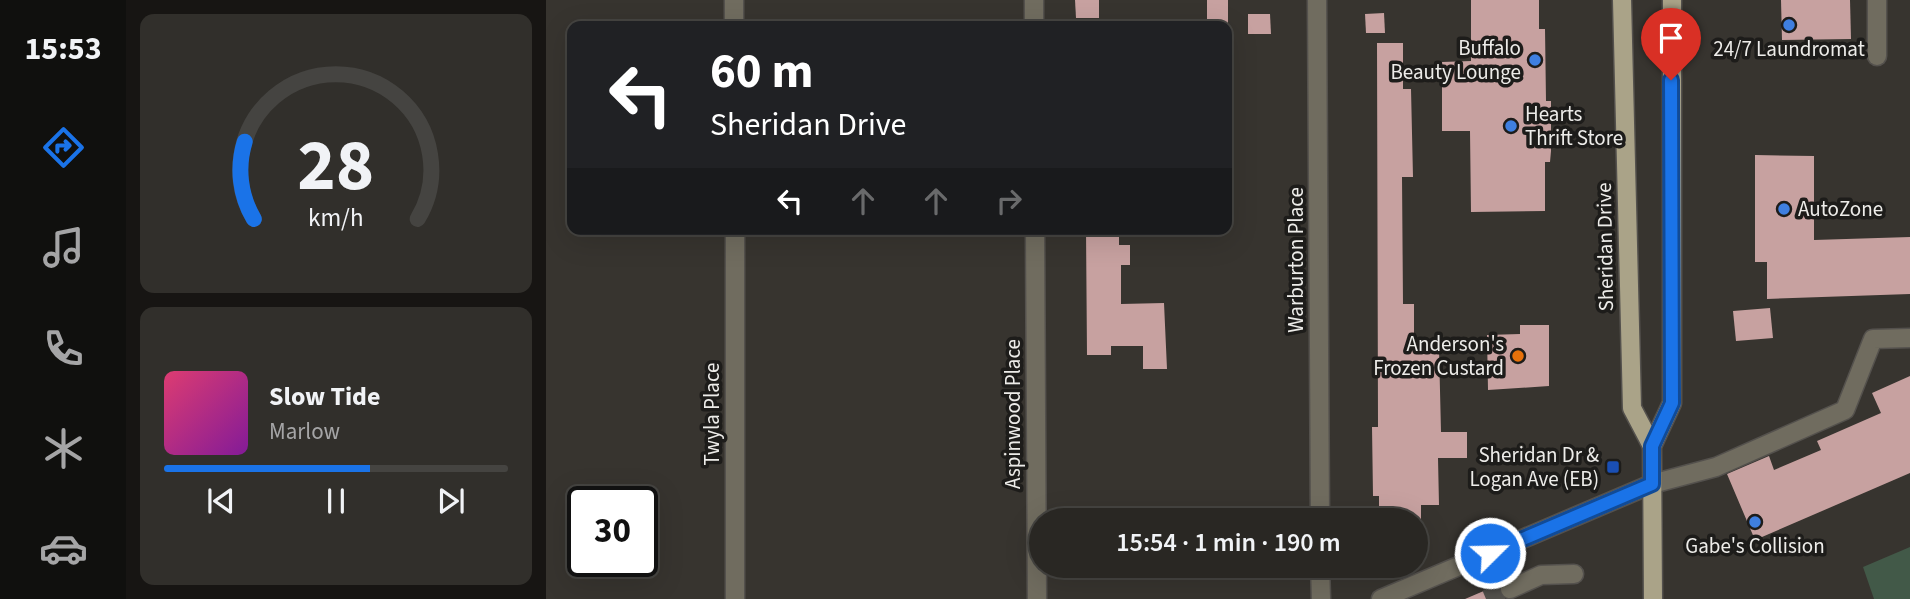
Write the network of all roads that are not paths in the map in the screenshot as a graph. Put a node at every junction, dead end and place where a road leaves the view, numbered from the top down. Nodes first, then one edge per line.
1 (734, 0) edge
2 (1034, 0) edge
3 (1317, 0) edge
4 (1622, 0) edge
5 (1672, 0) edge
6 (1877, 0) edge
7 (734, 21) edge
8 (1034, 21) edge
9 (1877, 56) dead end
10 (735, 235) edge
11 (1035, 235) edge
12 (1910, 338) edge
13 (1652, 446) junction
14 (1652, 484) junction
15 (1320, 508) edge
16 (1574, 574) dead end
17 (1320, 578) edge
18 (1510, 589) tunnel mouth
19 (735, 599) edge
20 (1037, 599) edge
21 (1321, 599) edge
22 (1381, 599) edge
23 (1653, 599) edge

1 - 7 street
2 - 8 street
3 - 15 street, Warburton Place
4 - 13 main road, Sheridan Drive
5 - 13 main road, Sheridan Drive
6 - 9 street
10 - 19 street, Twyla Place
11 - 20 street, Aspinwood Place
12 - 14 street
13 - 14 main road, Sheridan Drive
14 - 22 street
14 - 23 main road, Sheridan Drive
16 - 18 street
17 - 21 street

